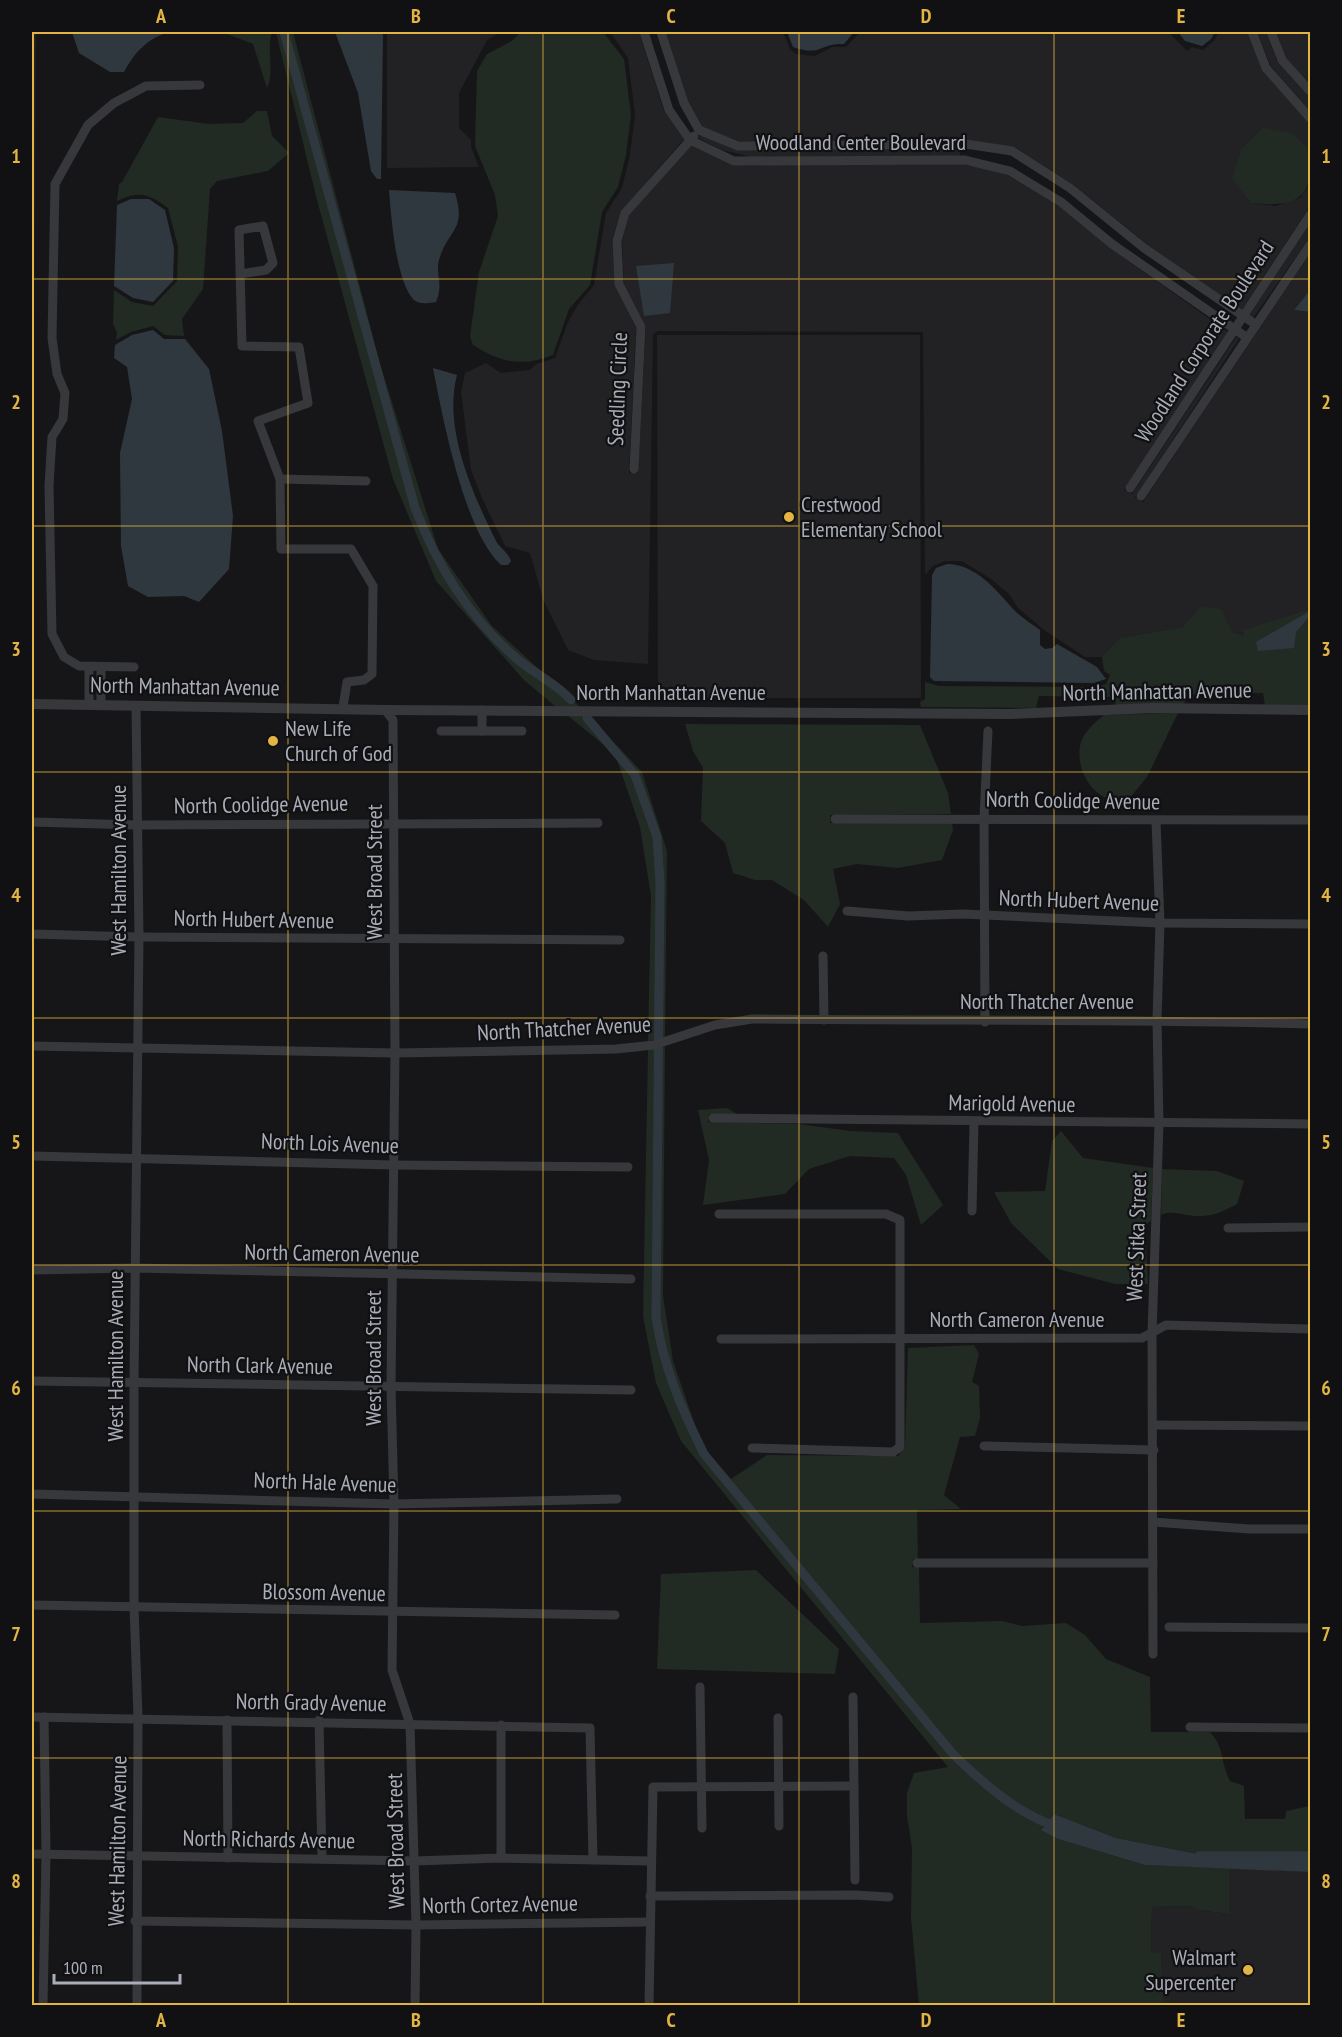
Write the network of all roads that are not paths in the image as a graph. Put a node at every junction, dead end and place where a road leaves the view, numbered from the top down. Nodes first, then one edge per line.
1 (644, 32) edge
2 (661, 32) edge
3 (1252, 32) edge
4 (1271, 32) edge
5 (200, 85) dead end
6 (1311, 91) edge
7 (1311, 118) edge
8 (699, 130) junction
9 (690, 140) junction
10 (966, 144) junction
11 (965, 160) junction
12 (1311, 215) edge
13 (1109, 219) junction
14 (1099, 233) junction
15 (1311, 245) edge
16 (240, 274) junction
17 (1243, 317) junction
18 (1255, 324) junction
19 (1234, 331) junction
20 (1246, 337) junction
21 (634, 469) dead end
22 (280, 479) junction
23 (366, 481) dead end
24 (1130, 488) dead end
25 (1142, 496) dead end
26 (134, 667) dead end
27 (89, 668) junction
28 (101, 668) junction
29 (32, 704) edge
30 (89, 705) junction
31 (101, 705) junction
32 (136, 706) junction
33 (343, 707) junction
34 (385, 710) junction
35 (482, 710) junction
36 (1311, 710) edge
37 (988, 730) dead end
38 (441, 731) dead end
39 (482, 731) junction
40 (522, 731) dead end
41 (984, 818) junction
42 (835, 819) dead end
43 (1311, 820) edge
44 (1156, 821) junction
45 (32, 822) edge
46 (393, 822) junction
47 (598, 823) dead end
48 (137, 825) junction
49 (848, 911) dead end
50 (986, 917) junction
51 (1160, 923) junction
52 (1311, 924) edge
53 (32, 934) edge
54 (138, 937) junction
55 (394, 940) junction
56 (620, 940) dead end
57 (823, 956) dead end
58 (824, 1020) junction
59 (1157, 1020) junction
60 (985, 1022) junction
61 (1311, 1024) edge
62 (32, 1047) edge
63 (136, 1049) junction
64 (395, 1053) junction
65 (713, 1118) dead end
66 (974, 1122) junction
67 (1159, 1124) junction
68 (1311, 1124) edge
69 (32, 1156) edge
70 (136, 1157) junction
71 (393, 1165) junction
72 (628, 1167) dead end
73 (972, 1211) dead end
74 (719, 1214) dead end
75 (1311, 1227) edge
76 (1228, 1228) dead end
77 (135, 1268) junction
78 (32, 1270) edge
79 (392, 1275) junction
80 (632, 1279) dead end
81 (1311, 1329) edge
82 (1152, 1334) junction
83 (721, 1339) dead end
84 (902, 1340) junction
85 (32, 1381) edge
86 (135, 1383) junction
87 (391, 1387) junction
88 (631, 1390) dead end
89 (1154, 1425) junction
90 (1311, 1426) edge
91 (984, 1446) dead end
92 (752, 1448) dead end
93 (1154, 1450) junction
94 (32, 1494) edge
95 (135, 1495) junction
96 (617, 1499) dead end
97 (394, 1504) junction
98 (1153, 1522) junction
99 (1311, 1529) edge
100 (917, 1563) dead end
101 (1153, 1563) junction
102 (32, 1605) edge
103 (134, 1606) junction
104 (392, 1613) junction
105 (615, 1615) dead end
106 (1169, 1627) dead end
107 (1311, 1628) edge
108 (1153, 1654) dead end
109 (700, 1687) dead end
110 (853, 1697) dead end
111 (32, 1717) edge
112 (138, 1717) junction
113 (44, 1718) junction
114 (778, 1718) dead end
115 (227, 1720) junction
116 (319, 1720) junction
117 (410, 1724) junction
118 (501, 1725) junction
119 (1190, 1727) dead end
120 (1311, 1728) edge
121 (777, 1786) junction
122 (853, 1786) junction
123 (702, 1787) junction
124 (779, 1826) dead end
125 (702, 1828) dead end
126 (32, 1854) edge
127 (46, 1854) junction
128 (138, 1857) junction
129 (228, 1858) junction
130 (501, 1858) junction
131 (322, 1859) junction
132 (593, 1860) junction
133 (415, 1861) junction
134 (650, 1862) junction
135 (855, 1880) dead end
136 (650, 1896) junction
137 (889, 1897) dead end
138 (135, 1921) junction
139 (650, 1922) junction
140 (416, 1925) junction
141 (43, 2006) edge
142 (136, 2006) edge
143 (415, 2006) edge
144 (650, 2006) edge

1 - 9 street, Woodland Center Boulevard
2 - 8 street
3 - 7 street
4 - 6 street
5 - 27 street
8 - 9 street, Seedling Circle
8 - 10 street, Woodland Center Boulevard
9 - 11 street, Woodland Center Boulevard
9 - 21 street, Seedling Circle
10 - 11 street
10 - 13 street, Woodland Center Boulevard
11 - 14 street, Woodland Center Boulevard
12 - 17 street, Woodland Corporate Boulevard
13 - 14 street
13 - 17 street, Woodland Center Boulevard
14 - 19 street, Woodland Center Boulevard
15 - 18 street, Woodland Corporate Boulevard
16 - 16 street
16 - 22 street
17 - 18 street, Woodland Center Boulevard
17 - 19 street, Woodland Corporate Boulevard
18 - 20 street, Woodland Corporate Boulevard
19 - 20 street, Woodland Center Boulevard
19 - 24 street, Woodland Corporate Boulevard
20 - 25 street, Woodland Corporate Boulevard
22 - 23 street
22 - 33 street
26 - 28 street
27 - 28 street
27 - 30 street
28 - 31 street
29 - 30 street, North Manhattan Avenue
30 - 31 street, North Manhattan Avenue
31 - 32 street, North Manhattan Avenue
32 - 33 street, North Manhattan Avenue
32 - 48 street, West Hamilton Avenue
33 - 34 street, North Manhattan Avenue
34 - 35 street, North Manhattan Avenue
34 - 46 street, West Broad Street
35 - 36 street, North Manhattan Avenue
35 - 39 street
37 - 41 street
38 - 39 street
39 - 40 street
41 - 42 street, North Coolidge Avenue
41 - 44 street, North Coolidge Avenue
41 - 50 street
43 - 44 street, North Coolidge Avenue
44 - 51 street, West Sitka Street
45 - 48 street, North Coolidge Avenue
46 - 47 street, North Coolidge Avenue
46 - 48 street, North Coolidge Avenue
46 - 55 street, West Broad Street
48 - 54 street, West Hamilton Avenue
49 - 50 street, North Hubert Avenue
50 - 51 street, North Hubert Avenue
50 - 60 street
51 - 52 street, North Hubert Avenue
51 - 59 street, West Sitka Street
53 - 54 street, North Hubert Avenue
54 - 55 street, North Hubert Avenue
54 - 63 street, West Hamilton Avenue
55 - 56 street, North Hubert Avenue
55 - 64 street, West Broad Street
57 - 58 street
58 - 60 street, North Thatcher Avenue
58 - 64 street, North Thatcher Avenue
59 - 60 street, North Thatcher Avenue
59 - 61 street, North Thatcher Avenue
59 - 67 street, West Sitka Street
62 - 63 street, North Thatcher Avenue
63 - 64 street, North Thatcher Avenue
63 - 70 street, West Hamilton Avenue
64 - 71 street, West Broad Street
65 - 66 street, Marigold Avenue
66 - 67 street, Marigold Avenue
66 - 73 street
67 - 68 street, Marigold Avenue
67 - 82 street, West Sitka Street
69 - 70 street, North Lois Avenue
70 - 71 street, North Lois Avenue
70 - 77 street, West Hamilton Avenue
71 - 72 street, North Lois Avenue
71 - 79 street, West Broad Street
74 - 84 street
75 - 76 street
77 - 78 street, North Cameron Avenue
77 - 79 street, North Cameron Avenue
77 - 86 street, West Hamilton Avenue
79 - 80 street, North Cameron Avenue
79 - 87 street, West Broad Street
81 - 82 street, North Cameron Avenue
82 - 84 street, North Cameron Avenue
82 - 89 street, West Sitka Street
83 - 84 street, North Cameron Avenue
84 - 92 street
85 - 86 street, North Clark Avenue
86 - 87 street, North Clark Avenue
86 - 95 street, West Hamilton Avenue
87 - 88 street, North Clark Avenue
87 - 97 street, West Broad Street
89 - 90 street
89 - 93 street, West Sitka Street
91 - 93 street
93 - 98 street, West Sitka Street
94 - 95 street, North Hale Avenue
95 - 97 street, North Hale Avenue
95 - 103 street, West Hamilton Avenue
96 - 97 street, North Hale Avenue
97 - 104 street, West Broad Street
98 - 99 street
98 - 101 street, West Sitka Street
100 - 101 street
101 - 108 street, West Sitka Street
102 - 103 street, Blossom Avenue
103 - 104 street, Blossom Avenue
103 - 112 street, West Hamilton Avenue
104 - 105 street, Blossom Avenue
104 - 117 street, West Broad Street
106 - 107 street
109 - 123 street
110 - 122 street
111 - 113 street, North Grady Avenue
112 - 113 street, North Grady Avenue
112 - 115 street, North Grady Avenue
112 - 128 street, West Hamilton Avenue
113 - 127 street
114 - 121 street
115 - 116 street, North Grady Avenue
115 - 129 street
116 - 117 street, North Grady Avenue
116 - 131 street
117 - 118 street, North Grady Avenue
117 - 133 street, West Broad Street
118 - 130 street
118 - 132 street, North Grady Avenue
119 - 120 street
121 - 122 street
121 - 123 street
121 - 124 street
122 - 135 street
123 - 125 street
123 - 134 street
126 - 127 street, North Richards Avenue
127 - 128 street, North Richards Avenue
127 - 141 street
128 - 129 street, North Richards Avenue
128 - 138 street, West Hamilton Avenue
129 - 131 street, North Richards Avenue
130 - 132 street, North Richards Avenue
130 - 133 street, North Richards Avenue
131 - 133 street, North Richards Avenue
132 - 134 street, North Richards Avenue
133 - 140 street, West Broad Street
134 - 136 street
136 - 137 street
136 - 139 street
138 - 140 street, North Cortez Avenue
138 - 142 street, West Hamilton Avenue
139 - 140 street, North Cortez Avenue
139 - 144 street
140 - 143 street, West Broad Street

